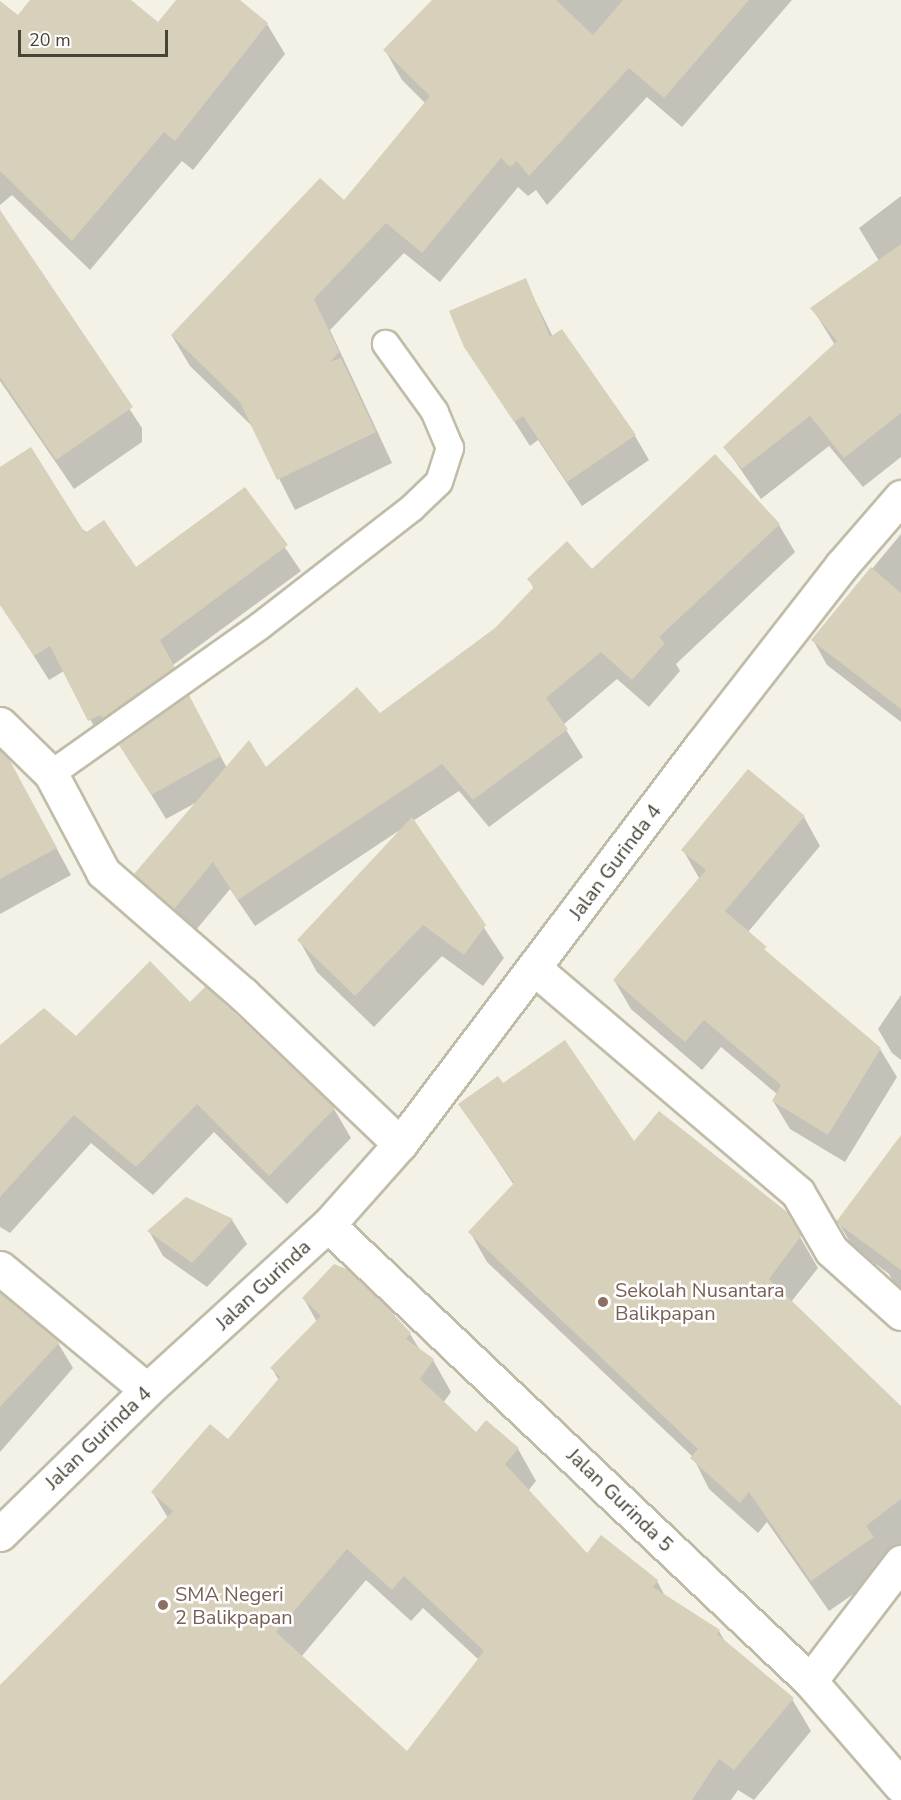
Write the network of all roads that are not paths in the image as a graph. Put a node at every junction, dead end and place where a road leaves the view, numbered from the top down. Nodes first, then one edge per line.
1 (386, 345) dead end
2 (901, 497) edge
3 (0, 724) edge
4 (51, 774) junction
5 (535, 969) junction
6 (400, 1144) junction
7 (328, 1225) junction
8 (0, 1268) edge
9 (901, 1313) edge
10 (198, 1345) joint
11 (147, 1390) junction
12 (0, 1534) edge
13 (901, 1562) edge
14 (810, 1681) junction
15 (901, 1786) edge

1 - 4 lane
2 - 5 street, Jalan Gurinda 4
3 - 4 street
4 - 6 street
5 - 6 street, Jalan Gurinda 4
5 - 9 street
6 - 7 street, Jalan Gurinda 4
7 - 10 street, Jalan Gurinda
7 - 14 street, Jalan Gurinda 5
8 - 11 street
10 - 11 street, Jalan Gurinda 4
11 - 12 street, Jalan Gurinda 4
13 - 14 street
14 - 15 street, Jalan Gurinda 5

